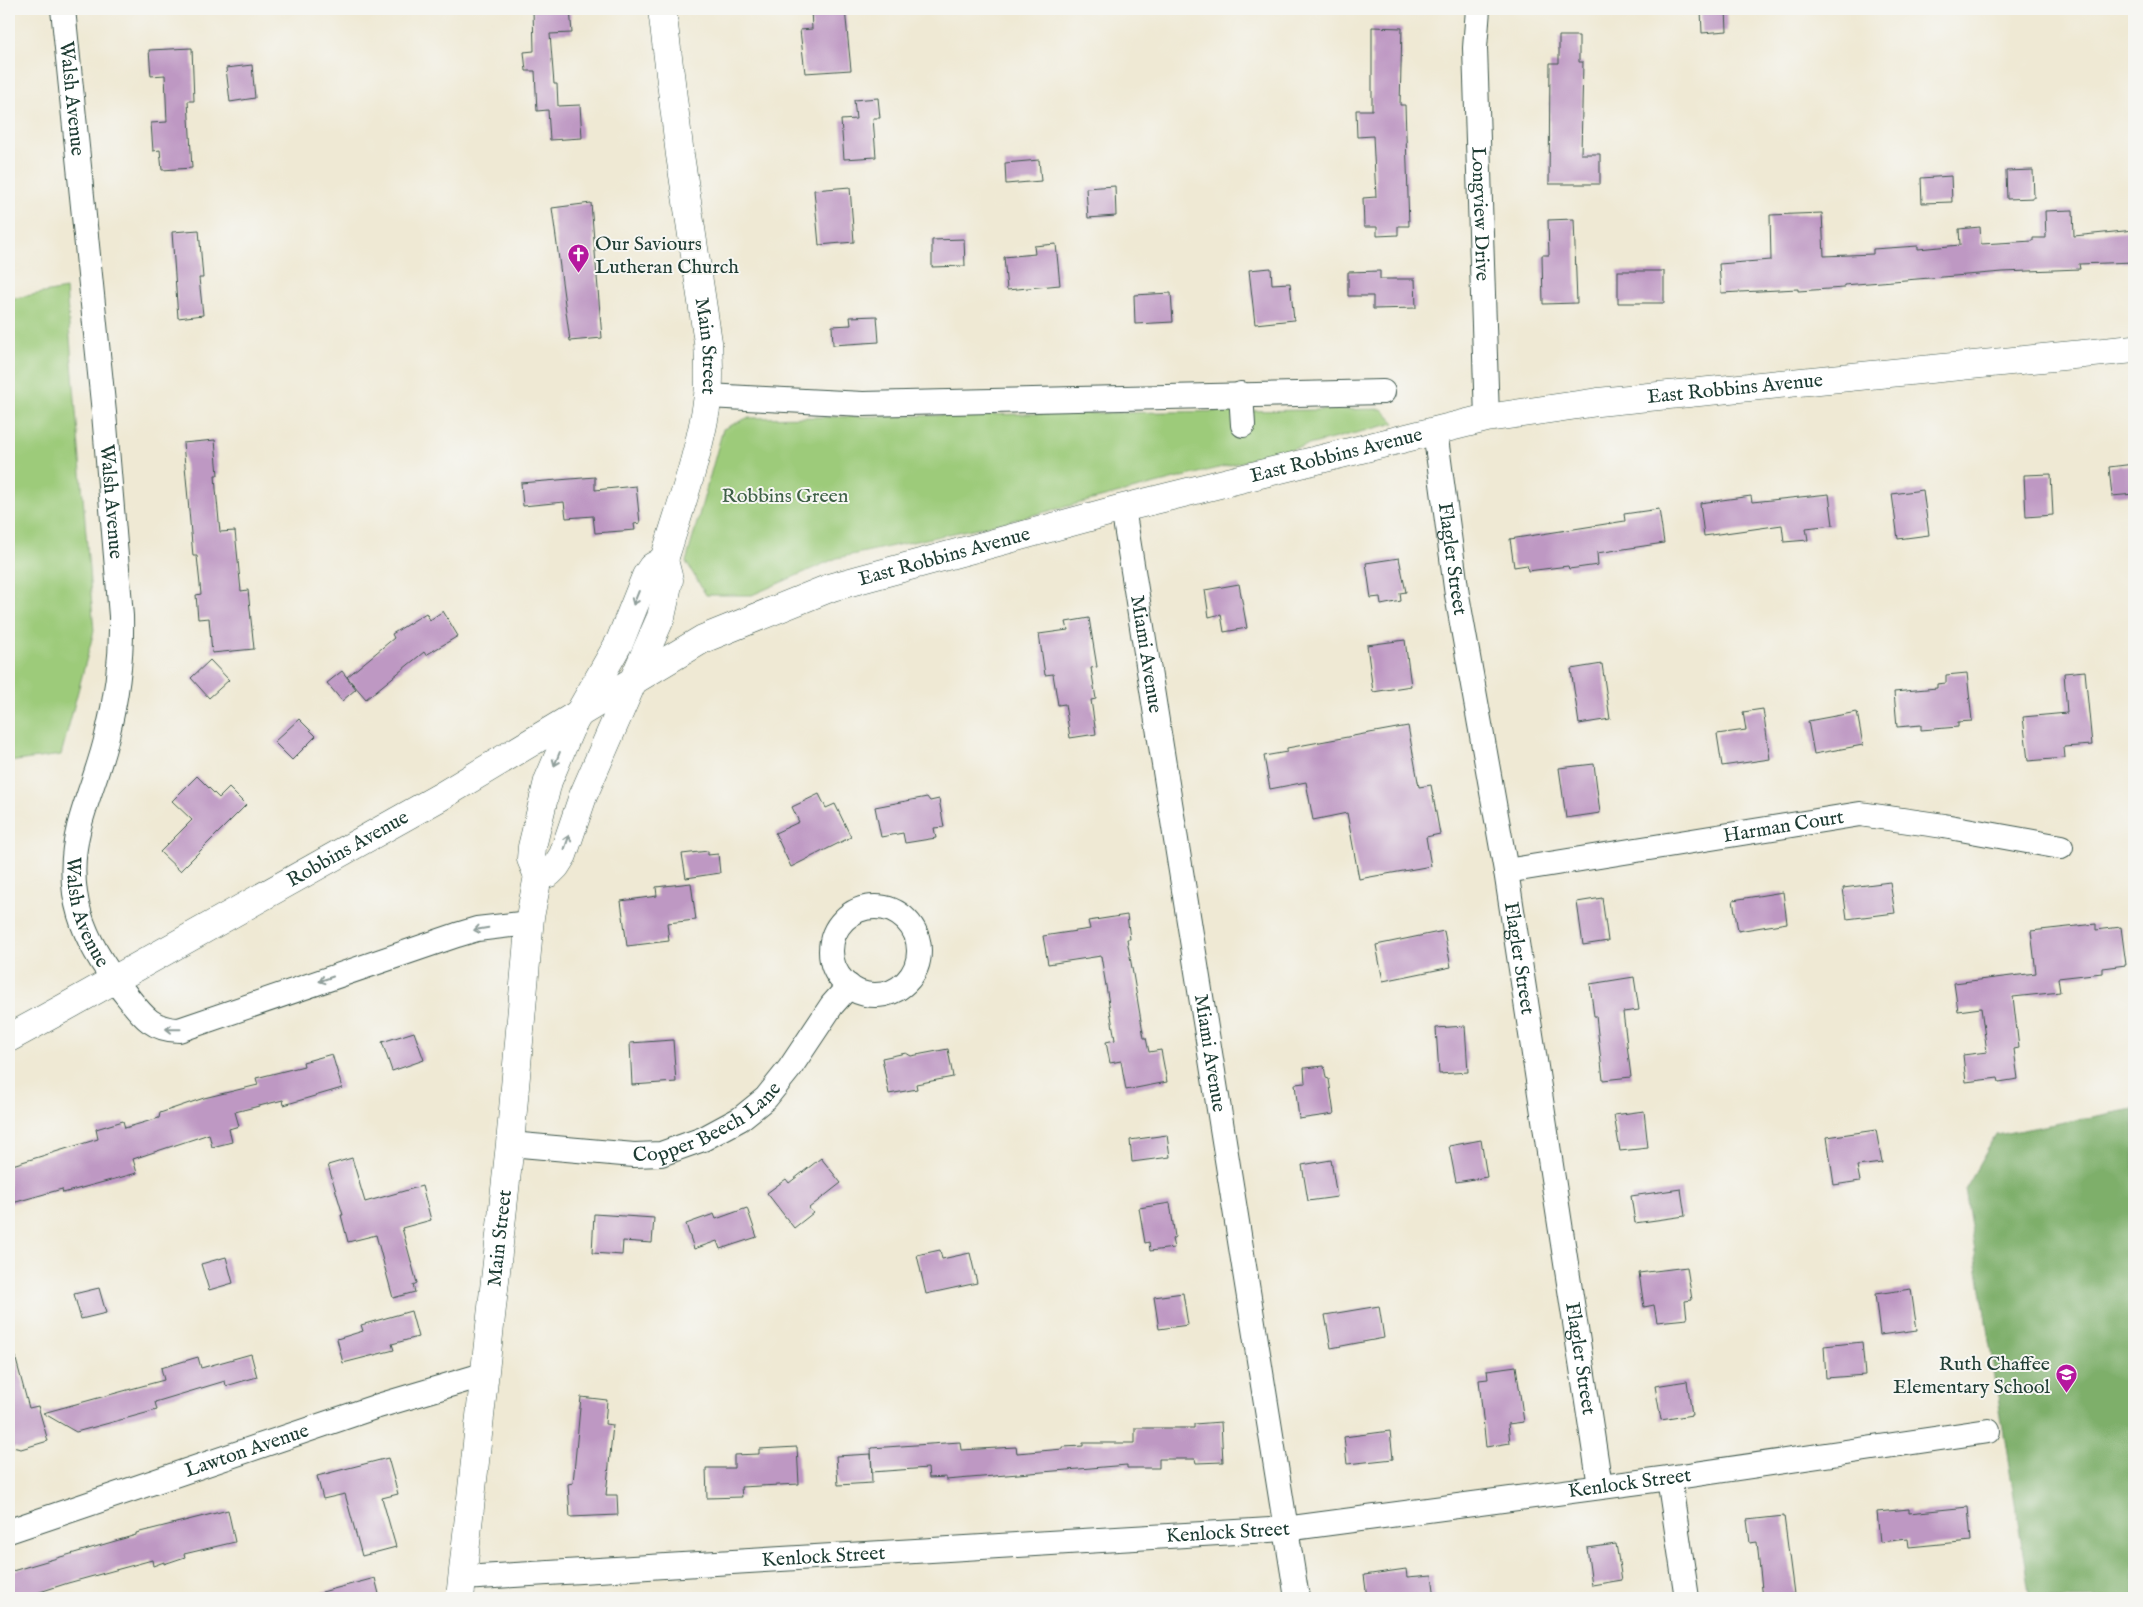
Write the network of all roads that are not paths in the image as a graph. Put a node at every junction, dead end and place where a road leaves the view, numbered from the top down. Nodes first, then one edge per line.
1 (63, 9) edge
2 (662, 9) edge
3 (1478, 9) edge
4 (2134, 349) edge
5 (1384, 392) dead end
6 (1241, 394) junction
7 (708, 396) junction
8 (1487, 418) junction
9 (1243, 425) dead end
10 (1435, 431) junction
11 (1123, 508) junction
12 (664, 560) junction
13 (632, 683) junction
14 (578, 716) junction
15 (2061, 847) dead end
16 (1506, 871) junction
17 (538, 876) junction
18 (529, 923) junction
19 (114, 980) junction
20 (849, 986) dead end
21 (9, 1038) edge
22 (510, 1144) junction
23 (486, 1374) junction
24 (1988, 1431) dead end
25 (1670, 1478) junction
26 (1600, 1486) junction
27 (1284, 1530) junction
28 (9, 1531) edge
29 (462, 1588) edge
30 (1297, 1598) edge
31 (1687, 1598) edge

1 - 19 street, Walsh Avenue
2 - 7 main road, Main Street
3 - 8 street, Longview Drive
4 - 8 main road, East Robbins Avenue
5 - 6 street
6 - 7 street
6 - 9 street
7 - 12 main road, Main Street
8 - 10 main road, East Robbins Avenue
10 - 11 main road, East Robbins Avenue
10 - 16 street, Flagler Street
11 - 13 main road, East Robbins Avenue
11 - 27 street, Miami Avenue
12 - 13 main road
12 -> 14 main road
13 - 14 main road, East Robbins Avenue
17 -> 13 main road
14 -> 17 main road
14 - 19 main road, Robbins Avenue
15 - 16 street, Harman Court
16 - 26 street, Flagler Street
17 - 18 main road, Main Street
18 -> 19 street
18 - 22 main road, Main Street
19 - 21 main road, Robbins Avenue
20 - 22 street, Copper Beech Lane
22 - 23 main road, Main Street
23 - 28 street, Lawton Avenue
23 - 29 main road, Main Street
24 - 25 street, Kenlock Street
25 - 26 street, Kenlock Street
25 - 31 street
26 - 27 street, Kenlock Street
27 - 29 street, Kenlock Street
27 - 30 street, Miami Avenue

